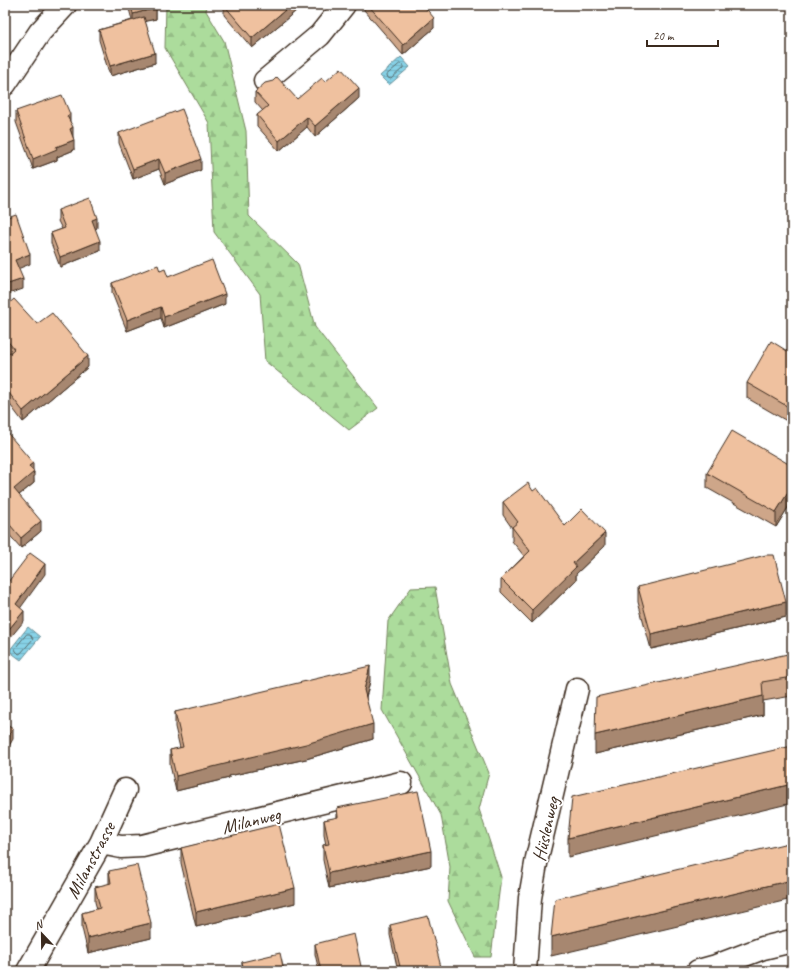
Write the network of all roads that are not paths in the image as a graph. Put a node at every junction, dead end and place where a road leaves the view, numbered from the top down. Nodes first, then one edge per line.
1 (64, 5) edge
2 (344, 5) edge
3 (265, 81) edge
4 (5, 84) edge
5 (577, 689) dead end
6 (401, 783) dead end
7 (125, 790) dead end
8 (101, 842) junction
9 (792, 941) edge
10 (28, 971) edge
11 (525, 971) edge
12 (698, 971) edge

1 - 4 street
2 - 3 street
5 - 11 street, Hüslenweg
6 - 8 street, Milanweg
7 - 8 street, Milanstrasse
8 - 10 street, Milanstrasse
9 - 12 street

